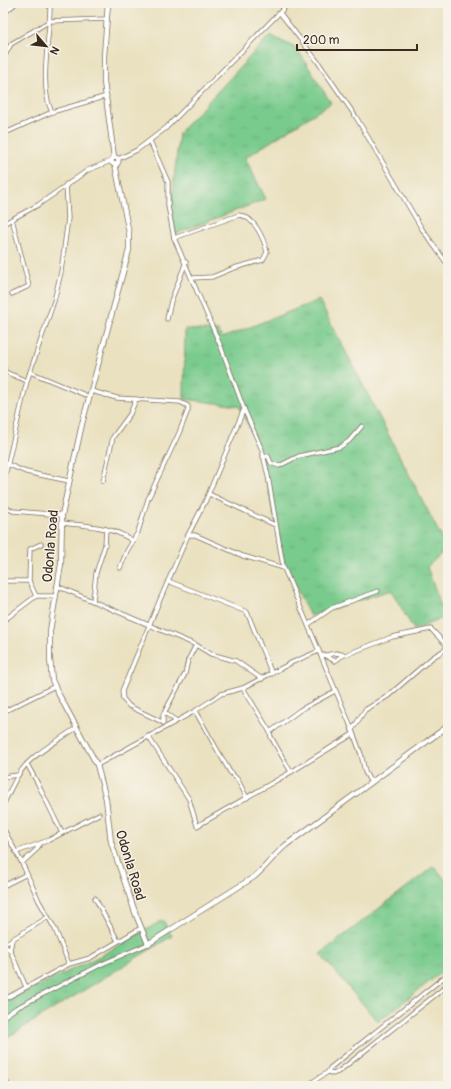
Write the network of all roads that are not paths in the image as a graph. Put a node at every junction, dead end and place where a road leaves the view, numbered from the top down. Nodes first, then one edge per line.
1 (16, 3) edge
2 (50, 3) edge
3 (108, 3) edge
4 (289, 3) edge
5 (280, 12) junction
6 (3, 14) edge
7 (107, 19) junction
8 (50, 20) junction
9 (3, 58) edge
10 (107, 96) junction
11 (52, 112) junction
12 (3, 134) edge
13 (150, 141) junction
14 (115, 160) junction
15 (66, 184) junction
16 (12, 219) junction
17 (3, 224) edge
18 (174, 238) junction
19 (186, 262) junction
20 (448, 265) edge
21 (193, 278) junction
22 (12, 294) dead end
23 (167, 319) dead end
24 (3, 364) edge
25 (4, 371) edge
26 (30, 372) junction
27 (27, 382) junction
28 (91, 391) junction
29 (90, 397) junction
30 (136, 399) junction
31 (244, 409) junction
32 (362, 426) dead end
33 (263, 456) junction
34 (7, 464) junction
35 (102, 481) dead end
36 (69, 482) junction
37 (3, 484) edge
38 (209, 494) junction
39 (3, 506) edge
40 (62, 515) junction
41 (62, 523) junction
42 (276, 525) junction
43 (106, 529) junction
44 (188, 535) junction
45 (133, 541) junction
46 (40, 544) dead end
47 (120, 568) dead end
48 (284, 568) junction
49 (3, 581) edge
50 (28, 581) junction
51 (168, 581) junction
52 (57, 586) junction
53 (378, 591) dead end
54 (36, 596) junction
55 (55, 596) junction
56 (93, 601) junction
57 (3, 621) edge
58 (308, 624) junction
59 (150, 625) junction
60 (196, 645) junction
61 (448, 647) edge
62 (320, 651) junction
63 (322, 655) junction
64 (343, 655) junction
65 (272, 674) junction
66 (262, 679) junction
67 (55, 686) junction
68 (243, 688) junction
69 (335, 691) junction
70 (3, 706) edge
71 (195, 710) junction
72 (4, 712) edge
73 (164, 714) junction
74 (154, 717) junction
75 (175, 720) junction
76 (162, 722) junction
77 (349, 722) junction
78 (356, 723) junction
79 (165, 726) junction
80 (448, 726) edge
81 (76, 728) junction
82 (270, 732) junction
83 (353, 732) junction
84 (148, 736) junction
85 (26, 764) junction
86 (97, 765) junction
87 (291, 772) junction
88 (18, 775) junction
89 (3, 776) edge
90 (371, 783) junction
91 (247, 798) junction
92 (3, 805) edge
93 (99, 814) dead end
94 (3, 828) edge
95 (62, 834) junction
96 (40, 844) junction
97 (16, 852) junction
98 (22, 863) junction
99 (27, 874) junction
100 (3, 886) edge
101 (95, 898) dead end
102 (48, 916) junction
103 (141, 928) junction
104 (12, 940) junction
105 (118, 941) junction
106 (148, 944) junction
107 (10, 950) junction
108 (69, 964) junction
109 (448, 974) edge
110 (448, 985) edge
111 (26, 987) junction
112 (3, 1000) edge
113 (3, 1017) edge
114 (328, 1072) junction
115 (3, 1076) edge
116 (308, 1085) edge
117 (9, 1086) edge

1 - 6 street
2 - 8 street
3 - 7 street, Odonla Road
4 - 5 street
5 - 13 street
5 - 20 street
7 - 8 street
7 - 10 street, Odonla Road
8 - 9 street
8 - 11 street
10 - 11 street
10 - 14 street, Odonla Road
11 - 12 street
13 - 14 street
13 - 18 street
14 - 15 street
14 - 28 street, Odonla Road
15 - 16 street
15 - 26 street
16 - 17 street
16 - 22 street
18 - 19 street
18 - 21 street
19 - 21 street
19 - 23 street
21 - 31 street
24 - 25 street
25 - 27 street
26 - 27 street
26 - 29 street
27 - 34 street
28 - 29 street, Odonla Road
28 - 30 street
29 - 36 street, Odonla Road
30 - 35 street
30 - 45 street
31 - 33 street
31 - 38 street
32 - 33 street
33 - 42 street
34 - 36 street
34 - 37 street
36 - 40 street, Odonla Road
38 - 42 street
38 - 44 street
39 - 40 street
40 - 41 street, Odonla Road
41 - 43 street
41 - 52 street, Odonla Road
42 - 48 street
43 - 45 street
43 - 56 street
44 - 48 street
44 - 51 street
45 - 47 street
46 - 50 street
48 - 58 street
49 - 50 street
50 - 54 street
51 - 59 street
51 - 65 street
52 - 55 street, Odonla Road
52 - 56 street
53 - 58 street
54 - 55 street
54 - 57 street
55 - 67 street, Odonla Road
56 - 59 street
58 - 62 street
59 - 60 street
59 - 74 street
60 - 66 street
60 - 73 street
61 - 64 street
61 - 78 street
62 - 63 street
62 - 65 street
63 - 64 street
63 - 64 street
63 - 69 street
65 - 66 street
66 - 68 street
67 - 72 street
67 - 81 street, Odonla Road
68 - 71 street
68 - 82 street
69 - 77 street
69 - 82 street
70 - 72 street
71 - 75 street
71 - 91 street
73 - 74 street
73 - 75 street
73 - 76 street
74 - 76 street
75 - 79 street
76 - 79 street
77 - 78 street
77 - 83 street
78 - 83 street
79 - 84 street
80 - 90 street
81 - 85 street
81 - 86 street, Odonla Road
82 - 87 street
83 - 87 street
83 - 90 street
84 - 86 street
84 - 91 street
85 - 88 street
85 - 95 street
86 - 103 street, Odonla Road
87 - 91 street
88 - 89 street
88 - 92 street
90 - 106 street
93 - 95 street
94 - 97 street
95 - 96 street
96 - 97 street
96 - 98 street
97 - 98 street
98 - 99 street
99 - 100 street
99 - 102 street
101 - 105 street
102 - 104 street
102 - 108 street
103 - 105 street
103 - 106 street, Odonla Road
104 - 107 street
104 - 107 street
105 - 108 street
106 - 113 street
107 - 111 street
108 - 111 street
109 - 114 street
110 - 114 street
111 - 112 street
114 - 116 street
115 - 117 street

